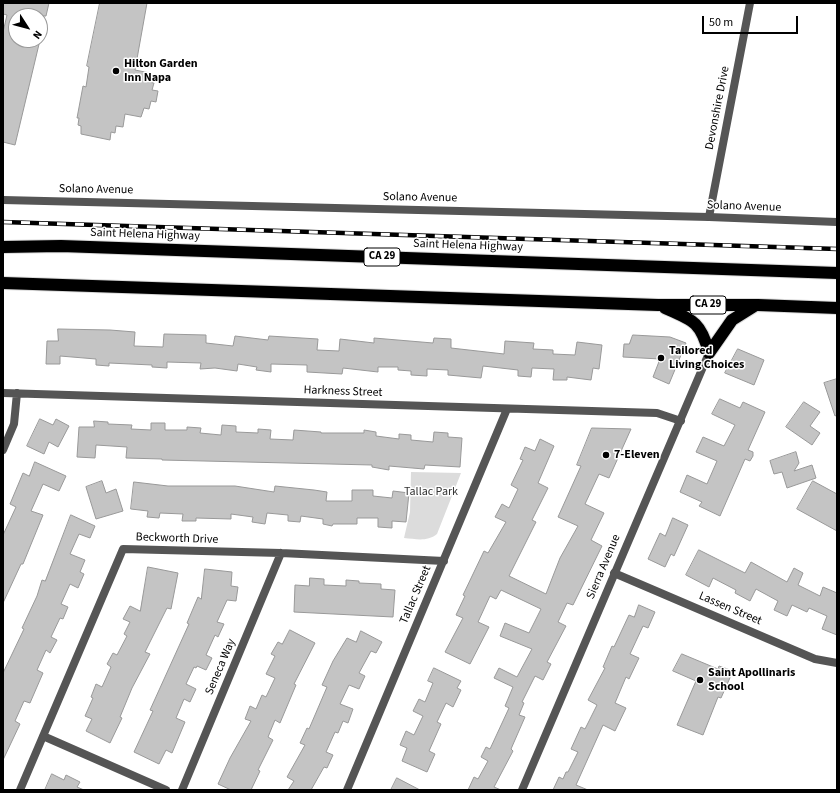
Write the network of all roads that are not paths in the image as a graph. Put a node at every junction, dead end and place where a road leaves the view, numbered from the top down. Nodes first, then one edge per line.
1 (750, 3) edge
2 (3, 200) edge
3 (709, 217) junction
4 (837, 222) edge
5 (3, 247) edge
6 (837, 273) edge
7 (3, 283) edge
8 (658, 305) junction
9 (758, 305) junction
10 (837, 308) edge
11 (709, 353) junction
12 (3, 393) edge
13 (17, 393) junction
14 (506, 409) junction
15 (681, 421) junction
16 (3, 450) edge
17 (281, 553) junction
18 (444, 561) junction
19 (614, 574) junction
20 (837, 663) edge
21 (43, 736) junction
22 (20, 790) edge
23 (166, 790) edge
24 (182, 790) edge
25 (347, 790) edge
26 (522, 790) edge

1 - 3 street, Devonshire Drive
2 - 3 street, Solano Avenue
3 - 4 street, Solano Avenue
5 - 6 highway, Saint Helena Highway / CA 29
7 - 8 highway, CA 29
8 - 9 highway, CA 29
8 - 11 highway
9 - 10 highway, CA 29
9 - 11 highway
11 - 15 street, Sierra Avenue
12 - 13 street, Harkness Street
13 - 14 street, Harkness Street
13 - 16 street
14 - 15 street, Harkness Street
14 - 18 street, Tallac Street
15 - 19 street, Sierra Avenue
17 - 18 street, Beckworth Drive
17 - 21 street, Beckworth Drive
17 - 24 street, Seneca Way
18 - 25 street, Tallac Street
19 - 20 street, Lassen Street
19 - 26 street, Sierra Avenue
21 - 22 street, Beckworth Drive
21 - 23 street

